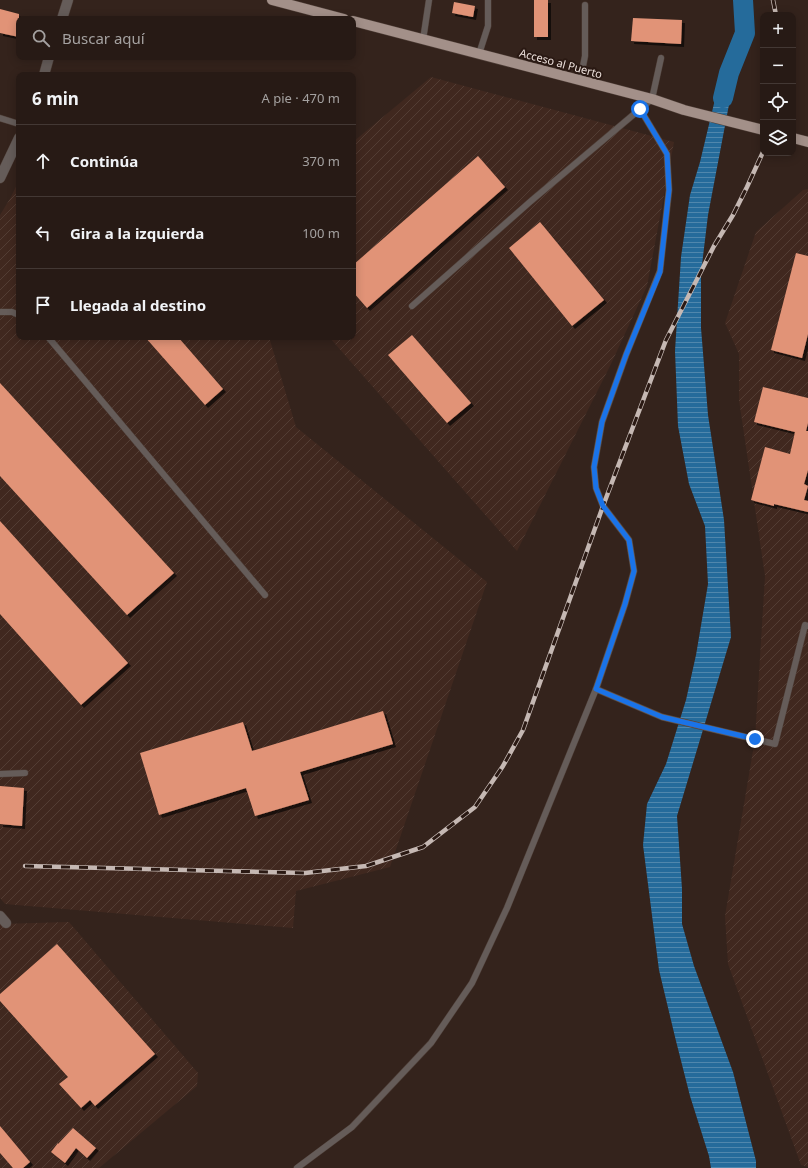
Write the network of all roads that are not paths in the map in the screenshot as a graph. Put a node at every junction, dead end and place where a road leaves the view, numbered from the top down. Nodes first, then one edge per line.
1 (68, 0) edge
2 (272, 0) edge
3 (429, 0) edge
4 (488, 0) edge
5 (585, 5) dead end
6 (63, 16) edge
7 (333, 16) edge
8 (356, 22) edge
9 (423, 40) junction
10 (478, 54) junction
11 (661, 58) dead end
12 (48, 60) edge
13 (45, 72) edge
14 (580, 81) junction
15 (652, 100) junction
16 (640, 109) junction
17 (0, 118) edge
18 (16, 123) edge
19 (760, 129) edge
20 (796, 139) edge
21 (808, 142) edge
22 (16, 144) edge
23 (0, 178) edge
24 (412, 306) dead end
25 (0, 312) edge
26 (16, 314) edge
27 (51, 340) edge
28 (265, 595) dead end
29 (808, 626) edge
30 (596, 689) junction
31 (25, 773) dead end
32 (0, 774) edge
33 (297, 1168) edge

1 - 6 street
2 - 7 main road
3 - 9 lane
4 - 10 lane
5 - 14 lane
8 - 9 main road, Acceso al Puerto
9 - 10 main road, Acceso al Puerto
10 - 14 main road, Acceso al Puerto
11 - 15 lane
12 - 13 street
14 - 15 main road, Acceso al Puerto
15 - 16 lane
15 - 19 main road, Acceso al Puerto
16 - 24 lane
16 - 30 lane
17 - 18 lane
20 - 21 main road
22 - 23 street
25 - 26 lane
27 - 28 lane
29 - 30 lane
30 - 33 lane
31 - 32 lane

